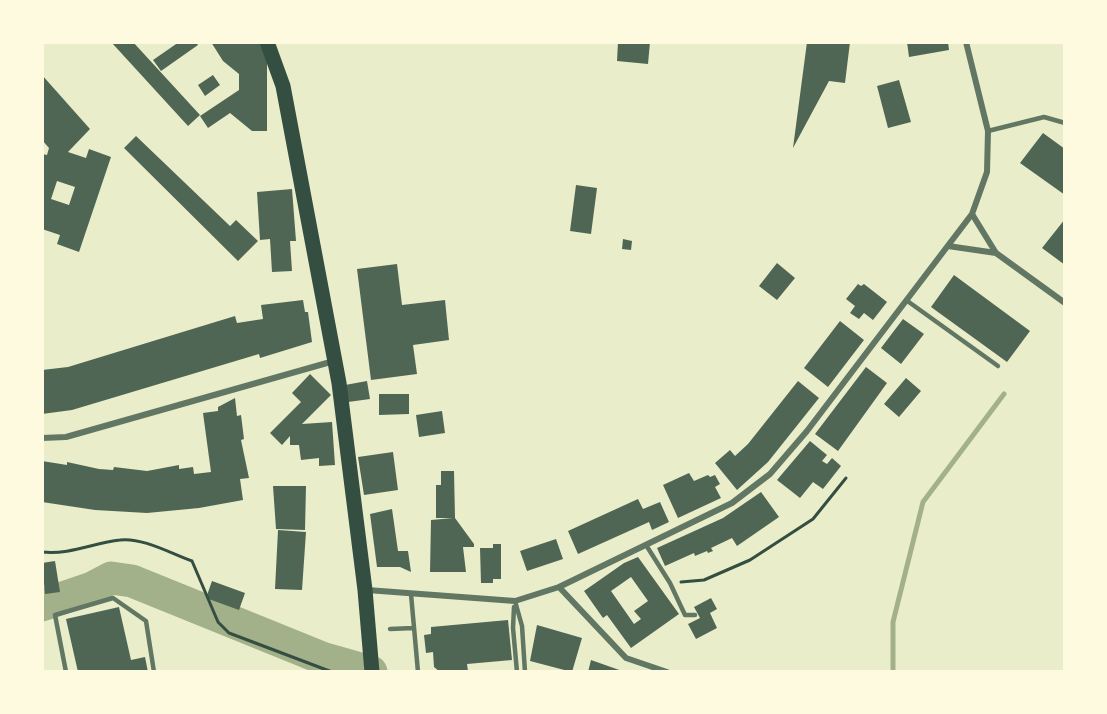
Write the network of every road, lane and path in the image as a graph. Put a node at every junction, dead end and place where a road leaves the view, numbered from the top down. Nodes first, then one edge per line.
1 (267, 42) edge
2 (966, 42) edge
3 (1065, 123) edge
4 (988, 130) junction
5 (972, 214) junction
6 (948, 246) junction
7 (996, 253) junction
8 (906, 300) junction
9 (1065, 303) edge
10 (335, 360) junction
11 (998, 366) dead end
12 (42, 438) edge
13 (846, 478) dead end
14 (646, 545) junction
15 (42, 552) edge
16 (670, 583) junction
17 (559, 587) junction
18 (365, 590) junction
19 (411, 594) junction
20 (515, 601) junction
21 (695, 615) dead end
22 (414, 628) junction
23 (390, 629) dead end
24 (66, 672) edge
25 (154, 672) edge
26 (332, 672) edge
27 (372, 672) edge
28 (418, 672) edge
29 (517, 672) edge
30 (525, 672) edge
31 (667, 672) edge

1 - 10 main road
2 - 4 street
3 - 4 lane
4 - 5 street
5 - 6 street
5 - 7 street
6 - 7 street
6 - 8 street
7 - 9 street
8 - 11 lane
8 - 14 street
10 - 12 street
10 - 18 main road
13 - 16 path
14 - 16 lane
14 - 17 street
15 - 26 path
16 - 21 lane
17 - 20 street
17 - 31 street
18 - 19 street
18 - 27 main road
19 - 20 street
19 - 22 lane
20 - 29 lane
20 - 30 lane
22 - 23 lane
22 - 28 lane
24 - 25 lane

